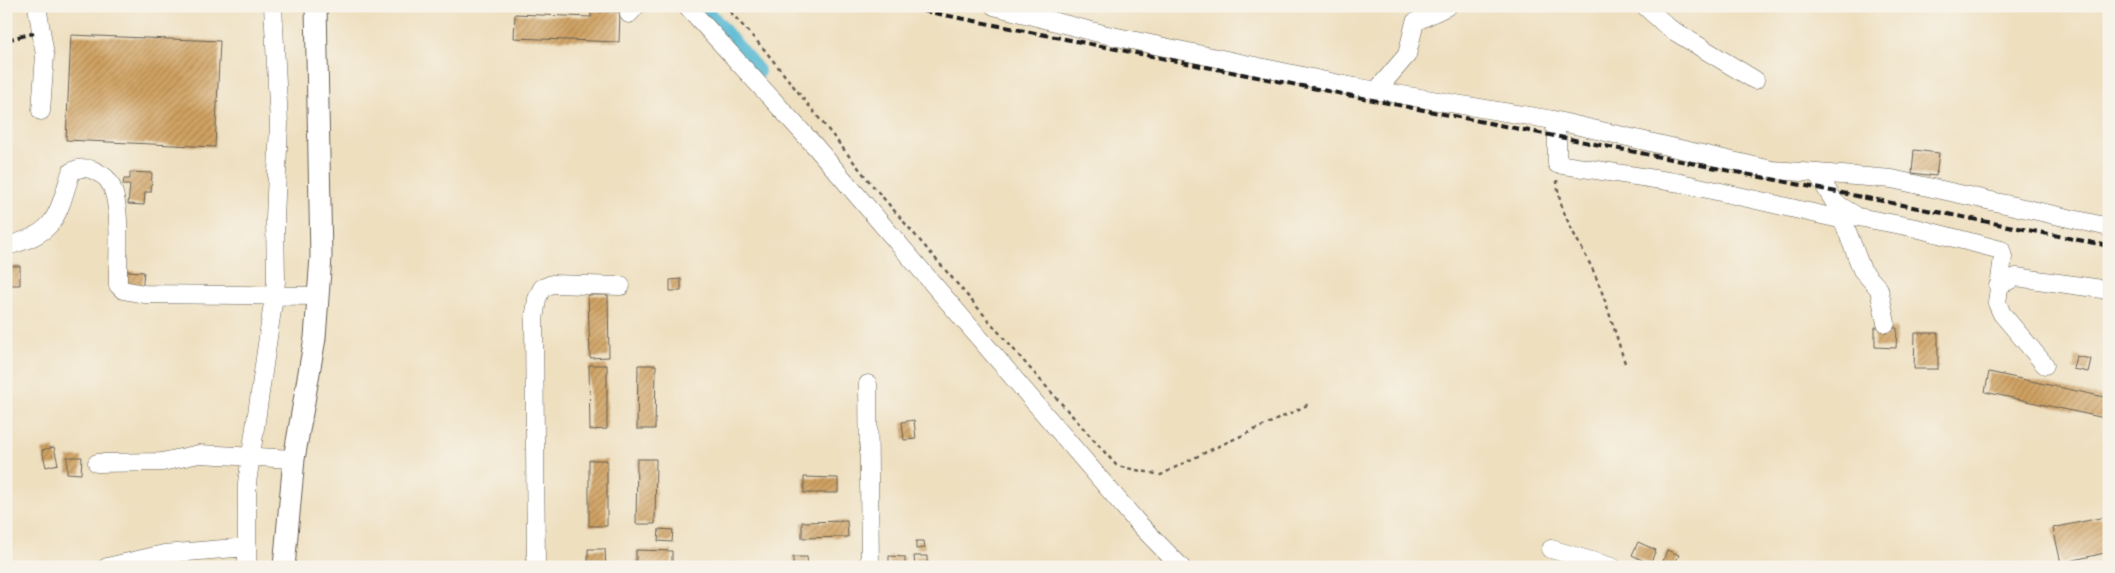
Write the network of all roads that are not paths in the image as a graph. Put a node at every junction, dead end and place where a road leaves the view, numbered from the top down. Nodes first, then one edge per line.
1 (37, 6) edge
2 (273, 6) edge
3 (316, 6) edge
4 (687, 6) edge
5 (994, 6) edge
6 (1448, 6) edge
7 (1645, 6) edge
8 (1755, 80) dead end
9 (1376, 91) junction
10 (41, 111) dead end
11 (1553, 120) junction
12 (1817, 173) junction
13 (1835, 203) junction
14 (1844, 220) junction
15 (2109, 227) edge
16 (6, 246) edge
17 (621, 286) dead end
18 (1998, 286) junction
19 (2109, 290) edge
20 (274, 295) junction
21 (318, 296) junction
22 (1886, 322) dead end
23 (2045, 365) dead end
24 (868, 384) dead end
25 (250, 455) junction
26 (294, 459) junction
27 (97, 463) dead end
28 (247, 546) junction
29 (1551, 550) dead end
30 (1594, 564) edge
31 (107, 567) edge
32 (247, 567) edge
33 (284, 567) edge
34 (536, 567) edge
35 (870, 567) edge
36 (1181, 567) edge
37 (1612, 567) edge

1 - 10 street
2 - 20 street
3 - 21 main road
4 - 36 street
5 - 9 street
6 - 9 street
7 - 8 street
9 - 11 street
11 - 12 street
11 - 14 street
12 - 13 street
12 - 15 street
13 - 14 street
13 - 18 street
14 - 22 street
16 - 20 street
17 - 34 street
18 - 19 street
18 - 23 street
20 - 21 street
20 - 25 street
21 - 26 main road
24 - 35 street
25 - 26 street
25 - 27 street
25 - 28 street
26 - 33 main road
28 - 31 street
28 - 32 street
29 - 30 street
30 - 37 street

